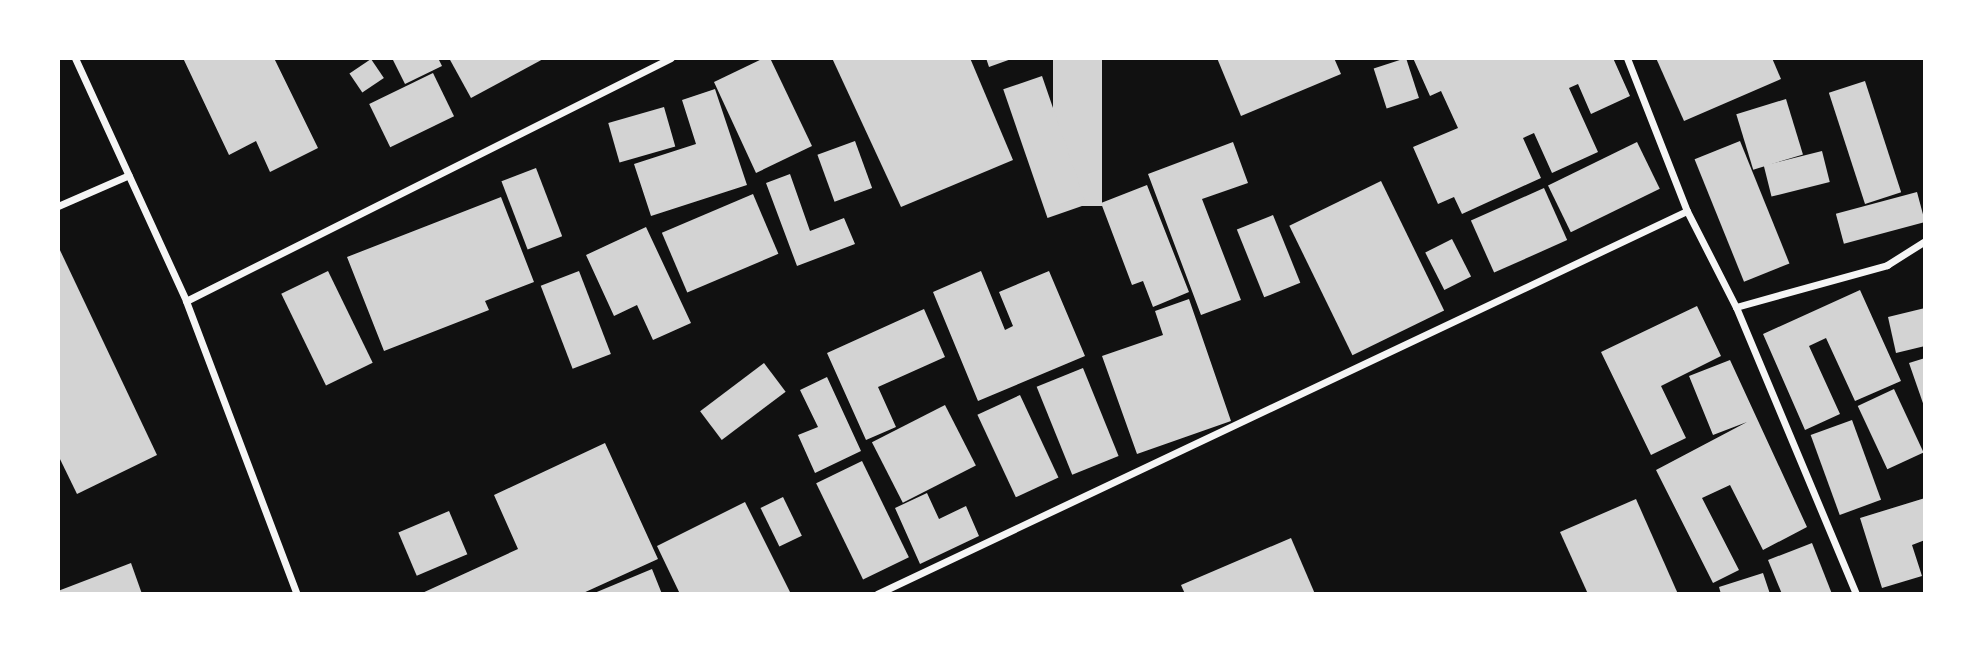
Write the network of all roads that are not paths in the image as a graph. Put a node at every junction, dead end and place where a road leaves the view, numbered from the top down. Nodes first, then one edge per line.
1 (75, 58) edge
2 (671, 58) edge
3 (1627, 58) edge
4 (129, 175) junction
5 (58, 206) edge
6 (1687, 211) junction
7 (1925, 241) edge
8 (186, 301) junction
9 (1735, 307) junction
10 (297, 594) edge
11 (877, 594) edge
12 (1856, 594) edge

1 - 4 street
2 - 8 street
3 - 6 street
4 - 5 street
4 - 8 street
6 - 9 street
6 - 11 street
7 - 9 street
8 - 10 street
9 - 12 street

